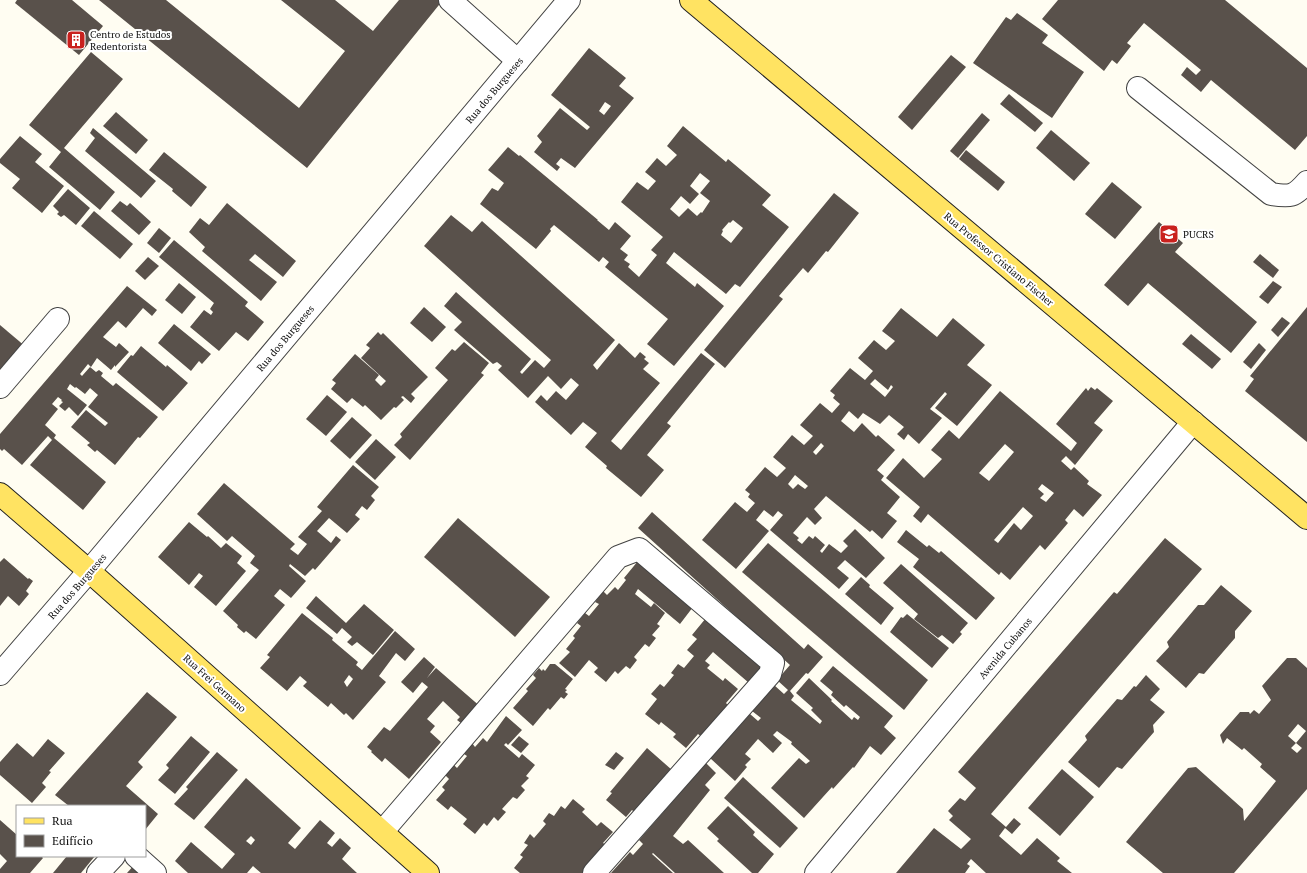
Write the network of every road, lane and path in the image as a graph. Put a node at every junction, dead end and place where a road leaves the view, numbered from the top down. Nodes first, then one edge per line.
1 (450, 0) edge
2 (569, 0) edge
3 (691, 0) edge
4 (518, 61) junction
5 (1138, 88) dead end
6 (1307, 182) edge
7 (58, 319) dead end
8 (0, 387) edge
9 (1193, 422) junction
10 (0, 494) edge
11 (1307, 518) edge
12 (89, 571) junction
13 (0, 674) edge
14 (382, 832) junction
15 (113, 857) edge
16 (137, 857) edge
17 (98, 873) edge
18 (155, 873) edge
19 (428, 873) edge
20 (594, 873) edge
21 (816, 873) edge

1 - 4 street
2 - 4 street, Rua dos Burgueses
3 - 9 main road, Rua Professor Cristiano Fischer
4 - 12 street, Rua dos Burgueses
5 - 6 street
7 - 8 street
9 - 11 main road, Rua Professor Cristiano Fischer
9 - 21 street, Avenida Cubanos
10 - 12 main road, Rua Frei Germano
12 - 13 street, Rua dos Burgueses
12 - 14 main road, Rua Frei Germano
14 - 19 main road, Rua Frei Germano
14 - 20 street
15 - 17 street
16 - 18 street

